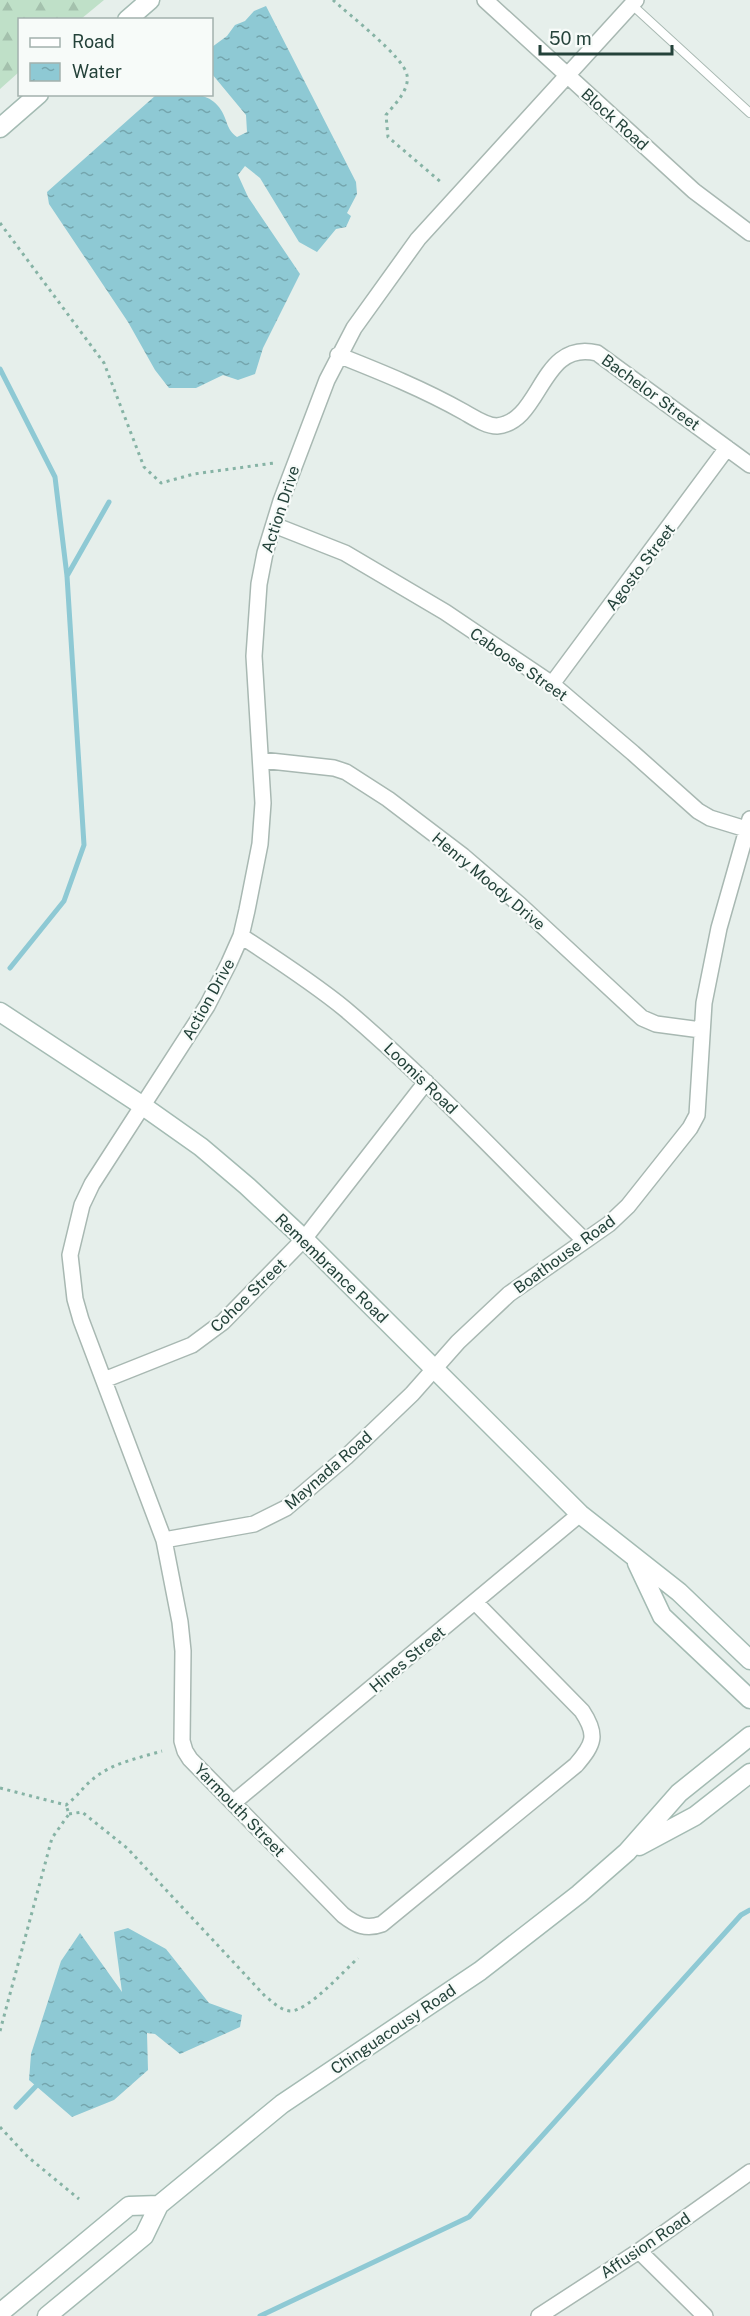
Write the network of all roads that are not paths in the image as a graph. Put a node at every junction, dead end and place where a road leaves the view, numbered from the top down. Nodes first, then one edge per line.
1 (150, 0) edge
2 (485, 0) edge
3 (632, 2) edge
4 (129, 18) edge
5 (568, 76) junction
6 (37, 96) edge
7 (750, 113) edge
8 (0, 128) edge
9 (750, 233) edge
10 (338, 355) junction
11 (727, 448) junction
12 (750, 465) edge
13 (273, 525) junction
14 (552, 684) junction
15 (261, 760) junction
16 (748, 824) edge
17 (240, 936) junction
18 (0, 1012) edge
19 (700, 1030) junction
20 (426, 1082) junction
21 (143, 1106) junction
22 (304, 1239) junction
23 (584, 1240) junction
24 (435, 1369) junction
25 (104, 1380) junction
26 (580, 1514) junction
27 (164, 1540) junction
28 (635, 1559) junction
29 (475, 1602) junction
30 (750, 1660) edge
31 (750, 1699) edge
32 (750, 1737) edge
33 (750, 1773) edge
34 (233, 1803) junction
35 (627, 1852) junction
36 (750, 2172) edge
37 (159, 2205) junction
38 (639, 2251) junction
39 (0, 2313) edge
40 (47, 2316) edge
41 (539, 2316) edge
42 (705, 2316) edge

1 - 4 street
2 - 5 street, Block Road
3 - 5 street, Action Drive
3 - 7 lane
5 - 9 street, Block Road
5 - 10 street, Action Drive
6 - 8 street
10 - 11 street, Bachelor Street
10 - 13 street, Action Drive
11 - 12 street, Bachelor Street
11 - 14 street, Agosto Street
13 - 14 street, Caboose Street
13 - 15 street, Action Drive
14 - 16 street, Caboose Street
15 - 17 street, Action Drive
15 - 19 street, Henry Moody Drive
16 - 19 street, Boathouse Road
17 - 20 street, Loomis Road
17 - 21 street, Action Drive
18 - 21 street, Remembrance Road
19 - 23 street, Boathouse Road
20 - 22 street, Cohoe Street
20 - 23 street, Loomis Road
21 - 22 street, Remembrance Road
21 - 25 street, Yarmouth Street
22 - 24 street, Remembrance Road
22 - 25 street, Cohoe Street
23 - 24 street, Boathouse Road
24 - 26 street, Remembrance Road
24 - 27 street, Maynada Road
25 - 27 street, Yarmouth Street
26 - 28 street, Remembrance Road
26 - 29 street, Hines Street
27 - 34 street, Yarmouth Street
28 - 30 street, Remembrance Road
28 - 31 street, Remembrance Road
29 - 34 street, Hines Street
29 - 34 street, Yarmouth Street
32 - 35 street, Chinguacousy Road
33 - 35 street, Chinguacousy Road
35 - 37 street, Chinguacousy Road
36 - 38 street, Affusion Road
37 - 39 street
37 - 40 street, Chinguacousy Road
38 - 41 street, Affusion Road
38 - 42 street

